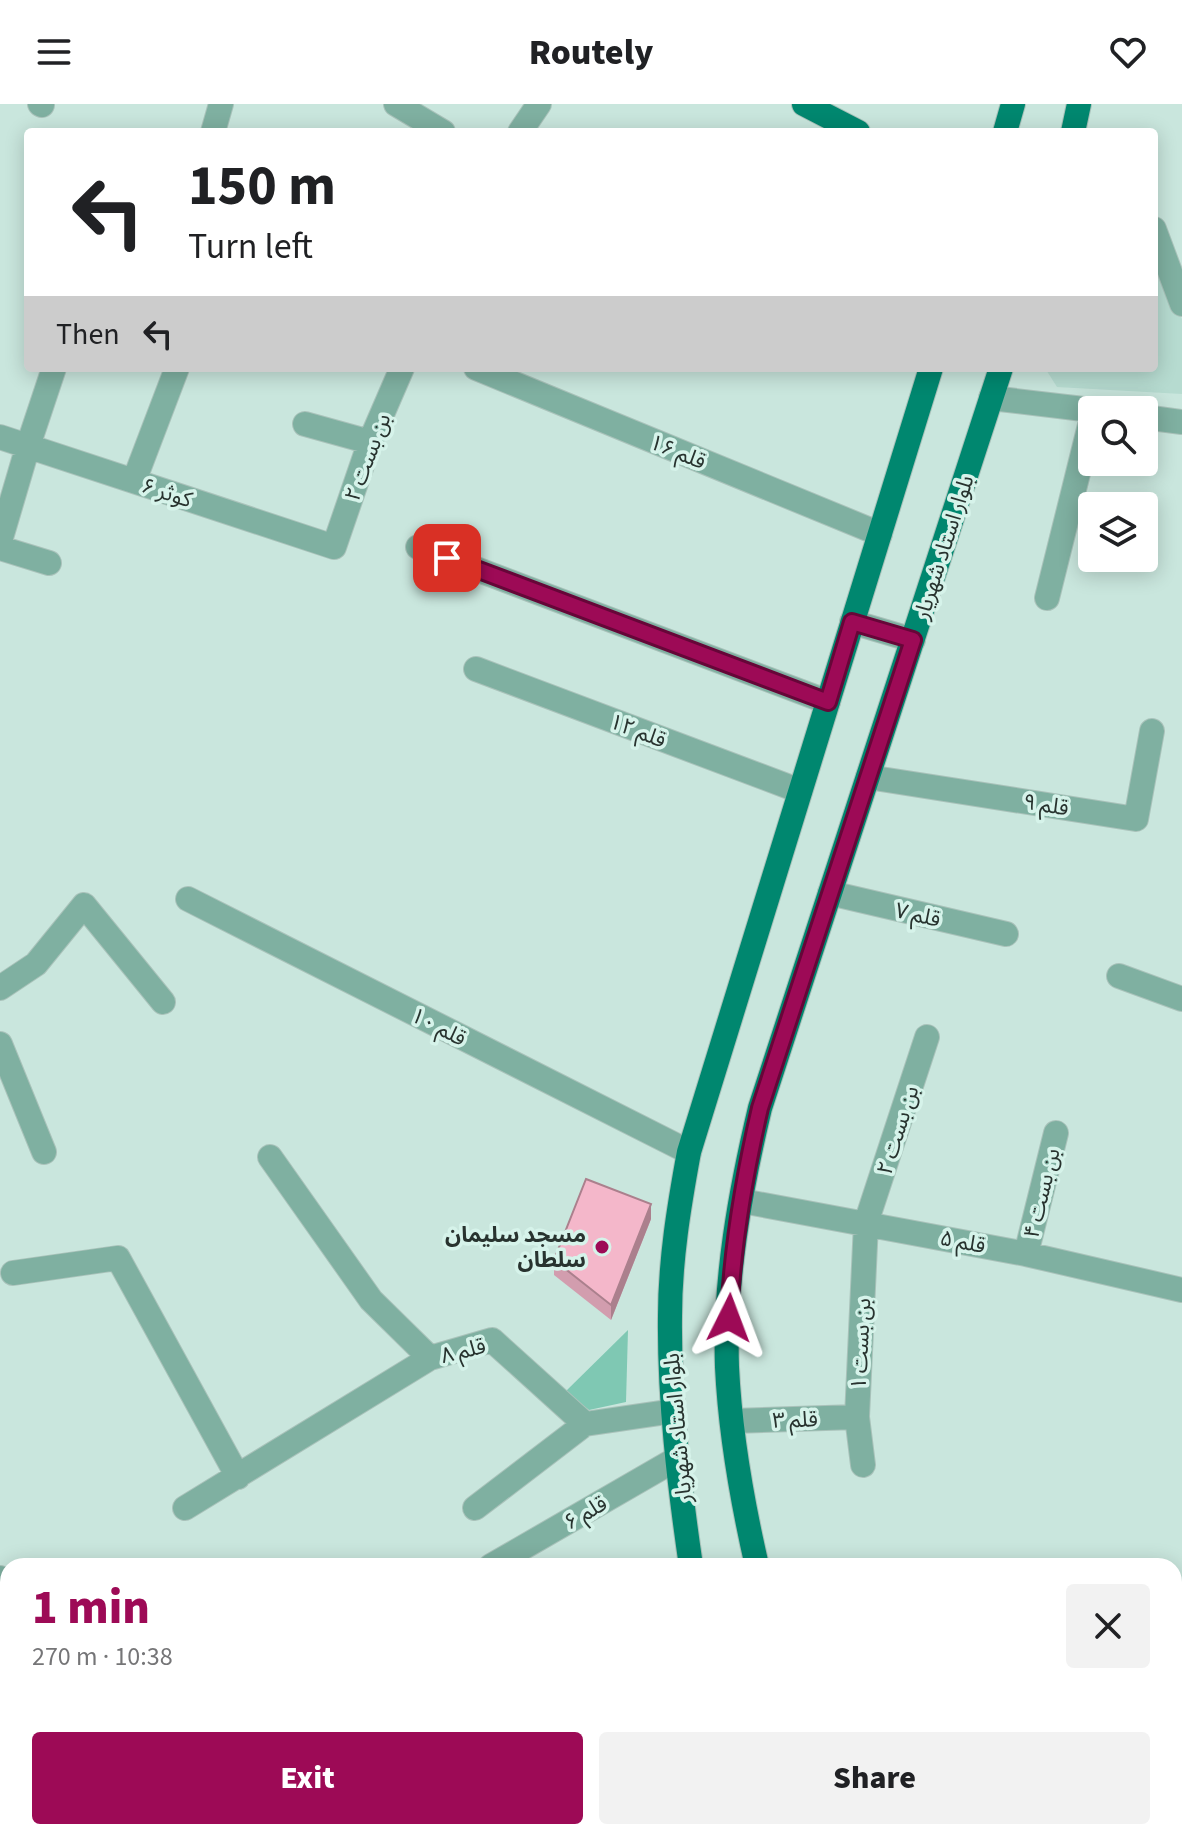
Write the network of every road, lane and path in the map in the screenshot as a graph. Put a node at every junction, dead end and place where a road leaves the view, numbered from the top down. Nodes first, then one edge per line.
1 (221, 104) edge
2 (396, 104) edge
3 (539, 104) edge
4 (804, 104) edge
5 (1013, 104) edge
6 (1079, 104) edge
7 (214, 128) edge
8 (436, 128) edge
9 (523, 128) edge
10 (850, 128) edge
11 (1006, 128) edge
12 (1074, 128) edge
13 (1158, 240) edge
14 (1182, 304) edge
15 (53, 372) edge
16 (175, 372) edge
17 (400, 372) edge
18 (486, 372) edge
19 (930, 372) edge
20 (1000, 372) edge
21 (991, 398) junction
22 (1078, 408) edge
23 (1158, 419) edge
24 (1182, 422) edge
25 (305, 424) dead end
26 (0, 437) edge
27 (370, 442) junction
28 (28, 446) junction
29 (1078, 473) edge
30 (134, 481) junction
31 (880, 534) junction
32 (0, 541) edge
33 (334, 547) joint
34 (418, 547) dead end
35 (0, 548) edge
36 (49, 563) dead end
37 (1047, 598) dead end
38 (852, 622) junction
39 (913, 640) junction
40 (476, 669) dead end
41 (828, 702) junction
42 (1152, 731) dead end
43 (868, 777) junction
44 (800, 791) junction
45 (830, 893) junction
46 (188, 899) dead end
47 (1006, 934) dead end
48 (1119, 976) dead end
49 (0, 988) edge
50 (1182, 999) edge
51 (163, 1002) dead end
52 (927, 1037) dead end
53 (0, 1044) edge
54 (1056, 1133) dead end
55 (44, 1152) dead end
56 (689, 1152) junction
57 (270, 1157) dead end
58 (742, 1201) junction
59 (866, 1223) junction
60 (1026, 1254) junction
61 (13, 1273) dead end
62 (1182, 1290) edge
63 (430, 1358) junction
64 (674, 1411) junction
65 (857, 1417) junction
66 (733, 1421) junction
67 (585, 1424) junction
68 (678, 1458) junction
69 (863, 1465) dead end
70 (238, 1477) junction
71 (185, 1508) dead end
72 (475, 1508) dead end
73 (505, 1558) edge
74 (690, 1558) edge
75 (755, 1558) edge

1 - 7 street
2 - 8 street
3 - 9 street
4 - 10 main road
5 - 11 main road
6 - 12 main road
13 - 14 street
15 - 28 street
16 - 30 street
17 - 27 street, بن بست ۲
18 - 31 street, قلم ۱۶
19 - 31 main road, بلوار استاد شهریار
20 - 21 main road, بلوار استاد شهریار
21 - 22 street
21 - 39 main road, بلوار استاد شهریار
23 - 24 street
25 - 27 street
26 - 28 street, کوثر ۶
27 - 33 street, بن بست ۲
28 - 30 street, کوثر ۶
28 - 32 street
29 - 37 street
30 - 33 street, کوثر ۶
31 - 38 main road, بلوار استاد شهریار
34 - 41 street
35 - 36 street
38 - 39 street
38 - 41 main road, بلوار استاد شهریار
39 - 43 main road, بلوار استاد شهریار
40 - 44 street, قلم ۱۲
41 - 44 main road, بلوار استاد شهریار
42 - 43 street, قلم ۹
43 - 45 main road, بلوار استاد شهریار
44 - 56 main road, بلوار استاد شهریار
45 - 47 street, قلم ۷
45 - 58 main road, بلوار استاد شهریار
46 - 56 street, قلم ۱۰
48 - 50 street
49 - 51 street
52 - 59 street, بن بست ۲
53 - 55 street
54 - 60 street, بن بست ۴
56 - 64 main road, بلوار استاد شهریار
57 - 63 street, قلم ۸
58 - 59 street, قلم ۵
58 - 66 main road, بلوار استاد شهریار
59 - 60 street, قلم ۵
59 - 65 street, بن بست ۱
60 - 62 street, قلم ۵
61 - 70 street
63 - 67 street, قلم ۸
63 - 70 street
64 - 67 street
64 - 68 main road, بلوار استاد شهریار
65 - 66 street, قلم ۳
65 - 69 street, بن بست ۱
66 - 75 main road, بلوار استاد شهریار
67 - 72 street
68 - 73 street, قلم ۶
68 - 74 main road, بلوار استاد شهریار
70 - 71 street

